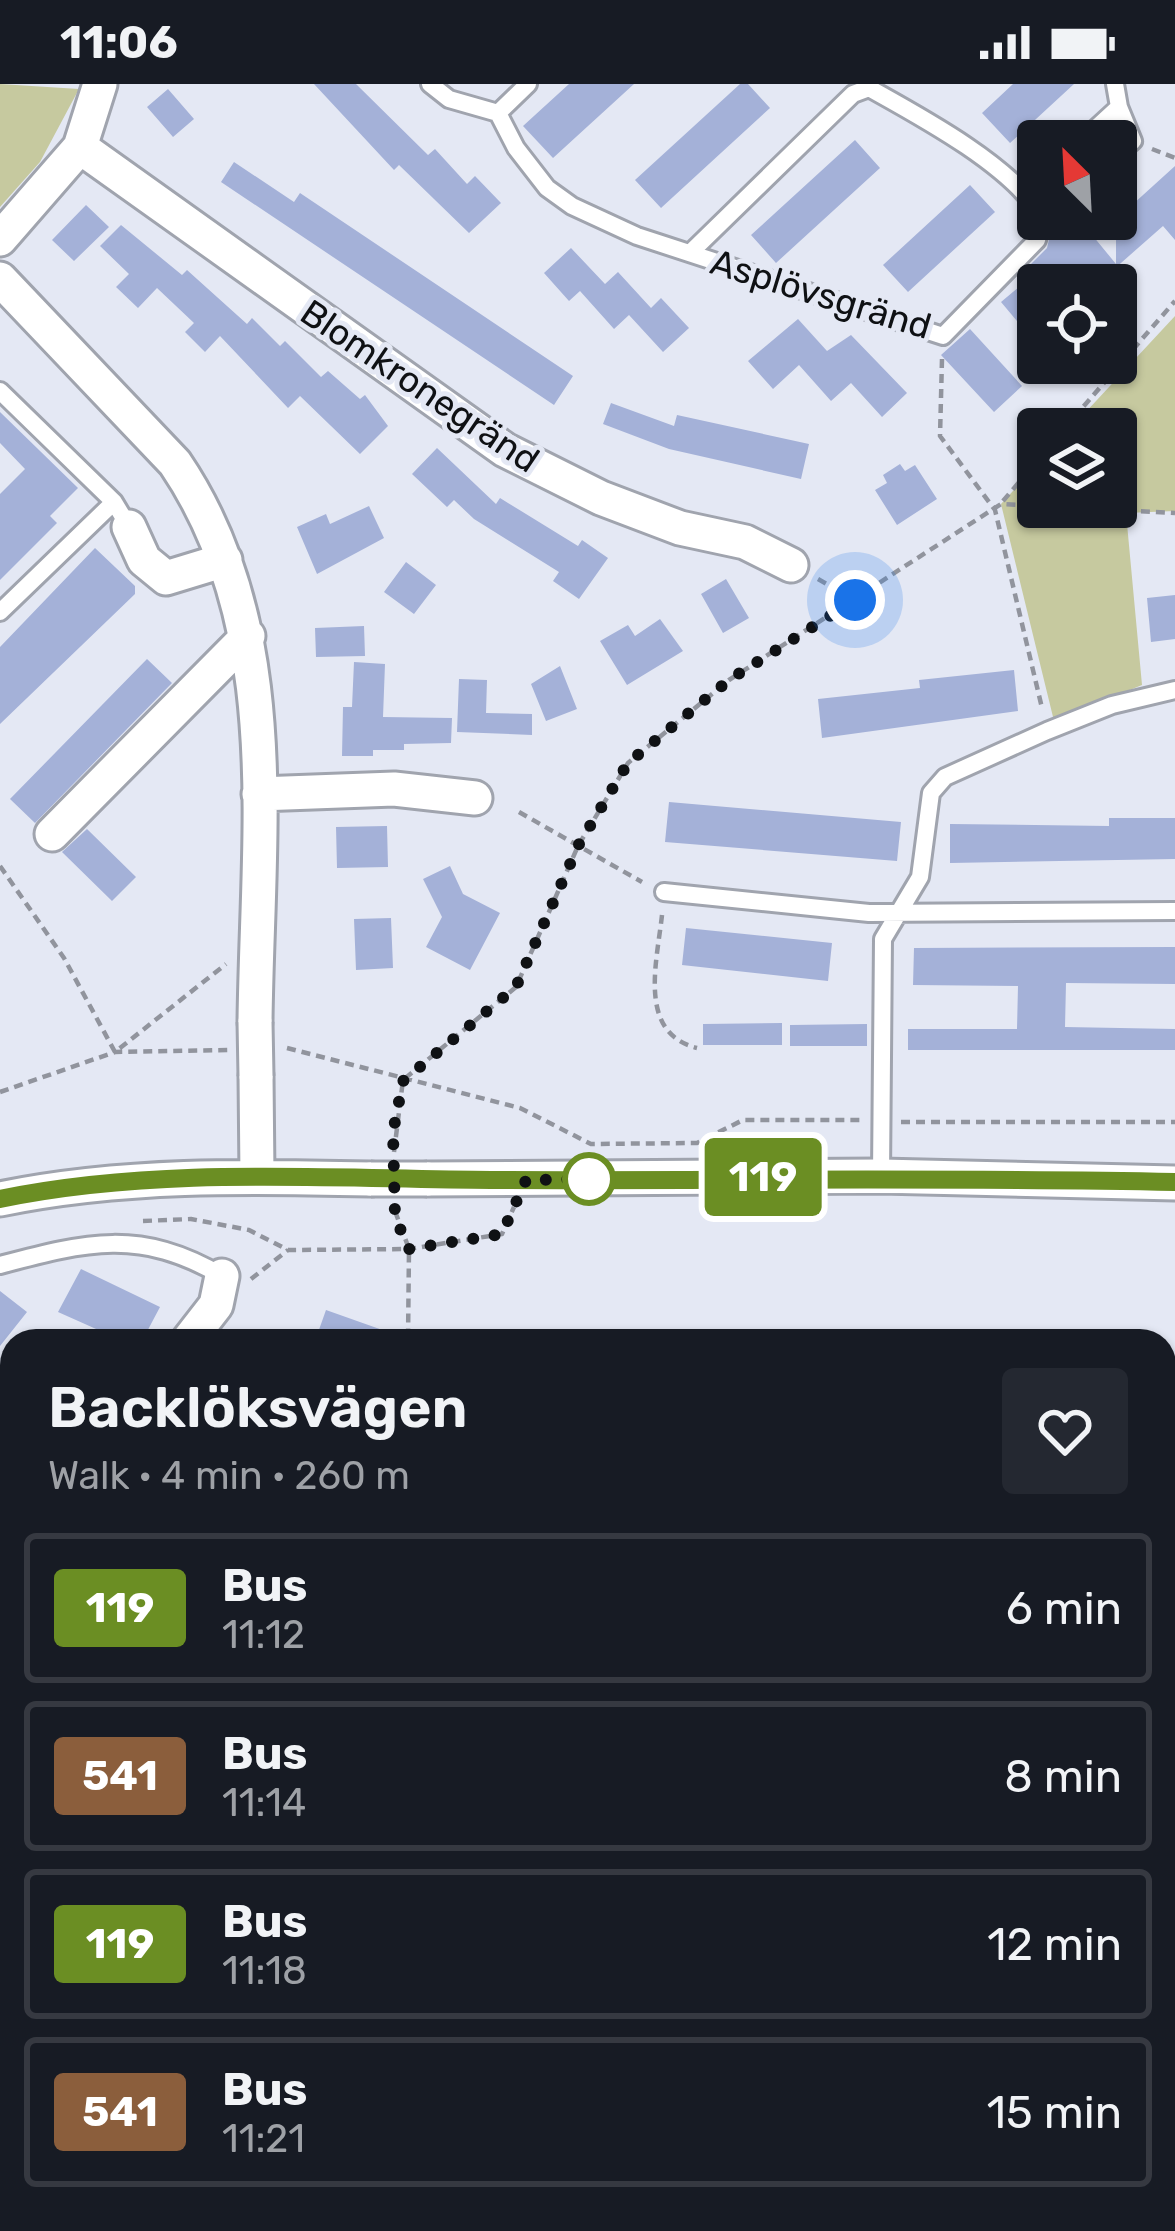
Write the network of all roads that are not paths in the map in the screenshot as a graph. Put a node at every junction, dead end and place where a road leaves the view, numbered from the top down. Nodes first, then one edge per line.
1 (100, 84) edge
2 (430, 84) edge
3 (528, 84) edge
4 (1115, 84) edge
5 (1119, 107) junction
6 (498, 113) junction
7 (1105, 120) edge
8 (1124, 120) edge
9 (80, 148) junction
10 (1017, 179) edge
11 (0, 239) edge
12 (1037, 240) edge
13 (690, 253) junction
14 (0, 280) edge
15 (0, 391) edge
16 (122, 514) junction
17 (225, 560) junction
18 (791, 565) road end
19 (0, 612) edge
20 (248, 636) junction
21 (1175, 690) edge
22 (259, 794) junction
23 (475, 798) dead end
24 (52, 834) dead end
25 (664, 892) road end
26 (1175, 911) edge
27 (900, 913) junction
28 (881, 1176) junction
29 (257, 1177) junction
30 (1175, 1183) edge
31 (0, 1199) edge
32 (0, 1265) edge
33 (222, 1276) joint
34 (197, 1329) edge

1 - 9 street
2 - 6 lane
3 - 6 lane
4 - 5 lane
5 - 7 lane
5 - 8 lane
6 - 13 lane, Asplövsgränd
9 - 11 street
9 - 18 street, Blomkronegränd
10 - 13 lane, Asplövsgränd
12 - 13 lane, Asplövsgränd
14 - 17 street
15 - 16 lane
16 - 17 street
16 - 19 lane
17 - 20 street
20 - 22 street
20 - 24 street
21 - 27 lane
22 - 23 street
22 - 29 street
25 - 27 lane
26 - 27 lane
27 - 28 lane
28 - 29 street, bridge
28 - 30 street
29 - 31 street
32 - 33 lane
33 - 34 street

